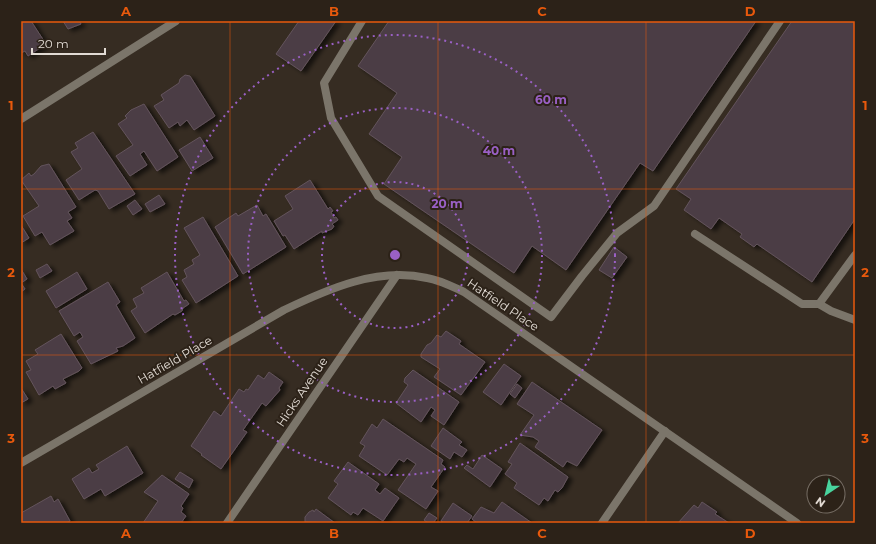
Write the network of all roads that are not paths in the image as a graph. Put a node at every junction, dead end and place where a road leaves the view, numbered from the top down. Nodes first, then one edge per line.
1 (176, 21) edge
2 (362, 21) edge
3 (780, 21) edge
4 (21, 119) edge
5 (695, 234) dead end
6 (855, 255) edge
7 (397, 275) junction
8 (819, 304) junction
9 (855, 320) edge
10 (665, 431) junction
11 (21, 463) edge
12 (227, 523) edge
13 (602, 523) edge
14 (797, 523) edge

1 - 4 street
2 - 3 street
5 - 8 street
6 - 8 street
7 - 10 street, Hatfield Place
7 - 11 street, Hatfield Place
7 - 12 street, Hicks Avenue
8 - 9 street
10 - 13 street
10 - 14 street, Hatfield Place

